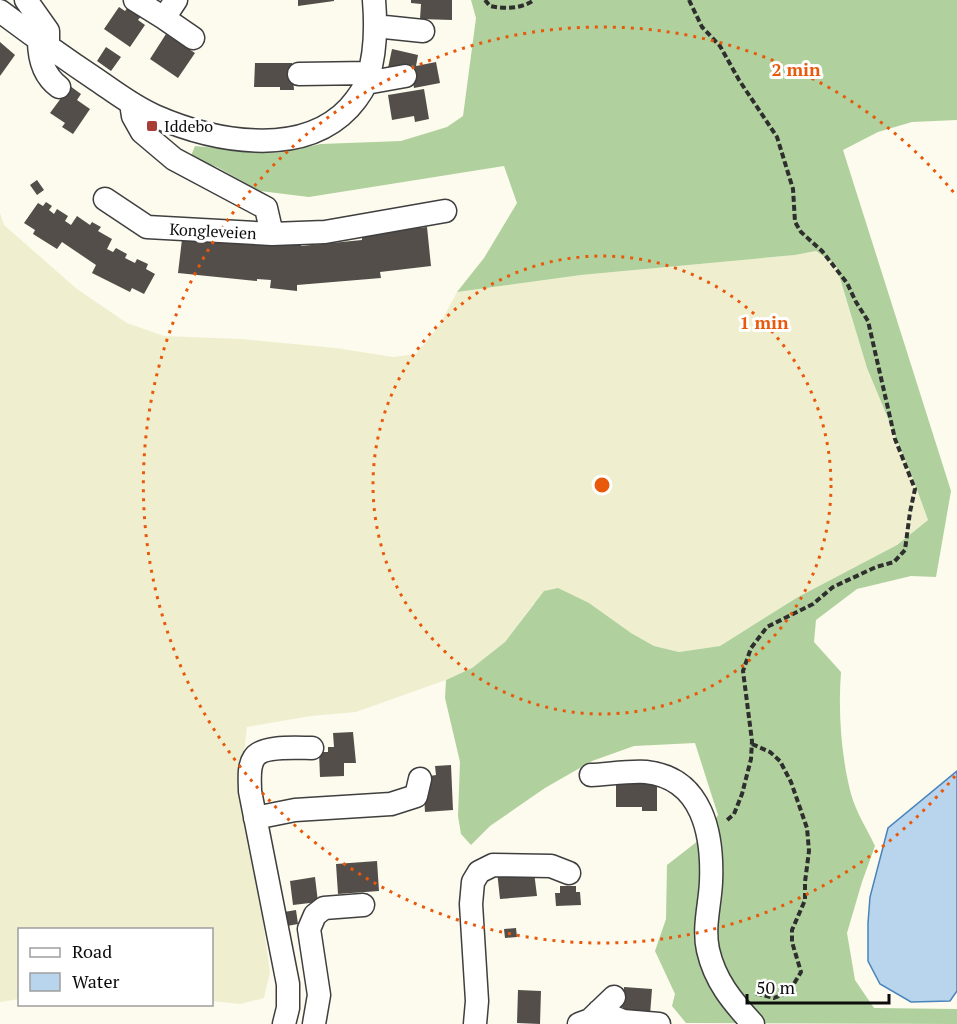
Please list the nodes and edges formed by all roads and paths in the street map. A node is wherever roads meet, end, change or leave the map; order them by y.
1 (27, 0) edge
2 (135, 0) edge
3 (374, 0) edge
4 (485, 0) edge
5 (534, 0) edge
6 (689, 0) edge
7 (170, 9) edge
8 (0, 11) edge
9 (375, 26) junction
10 (423, 31) dead end
11 (193, 38) dead end
12 (44, 44) junction
13 (299, 74) dead end
14 (405, 76) dead end
15 (367, 78) junction
16 (59, 87) dead end
17 (131, 104) junction
18 (105, 199) dead end
19 (445, 211) dead end
20 (272, 234) junction
21 (752, 744) junction
22 (312, 748) dead end
23 (591, 775) dead end
24 (420, 779) dead end
25 (255, 818) junction
26 (708, 831) junction
27 (569, 873) dead end
28 (363, 905) dead end
29 (749, 992) dead end
30 (284, 1024) edge
31 (314, 1024) edge
32 (475, 1024) edge
33 (579, 1024) edge
34 (659, 1024) edge
35 (753, 1024) edge

1 - 12 street
2 - 7 street
3 - 9 street
4 - 5 path
6 - 21 path
7 - 11 street
8 - 12 street
9 - 10 street
9 - 15 street
12 - 16 street
12 - 17 street
13 - 15 street
14 - 15 street
15 - 17 street
17 - 20 street, Kongleveien
18 - 20 street, Kongleveien
19 - 20 street
21 - 26 path
21 - 29 path
22 - 25 street
23 - 26 street
24 - 25 street
25 - 30 street
26 - 35 street
27 - 32 street
28 - 31 street
33 - 34 street

